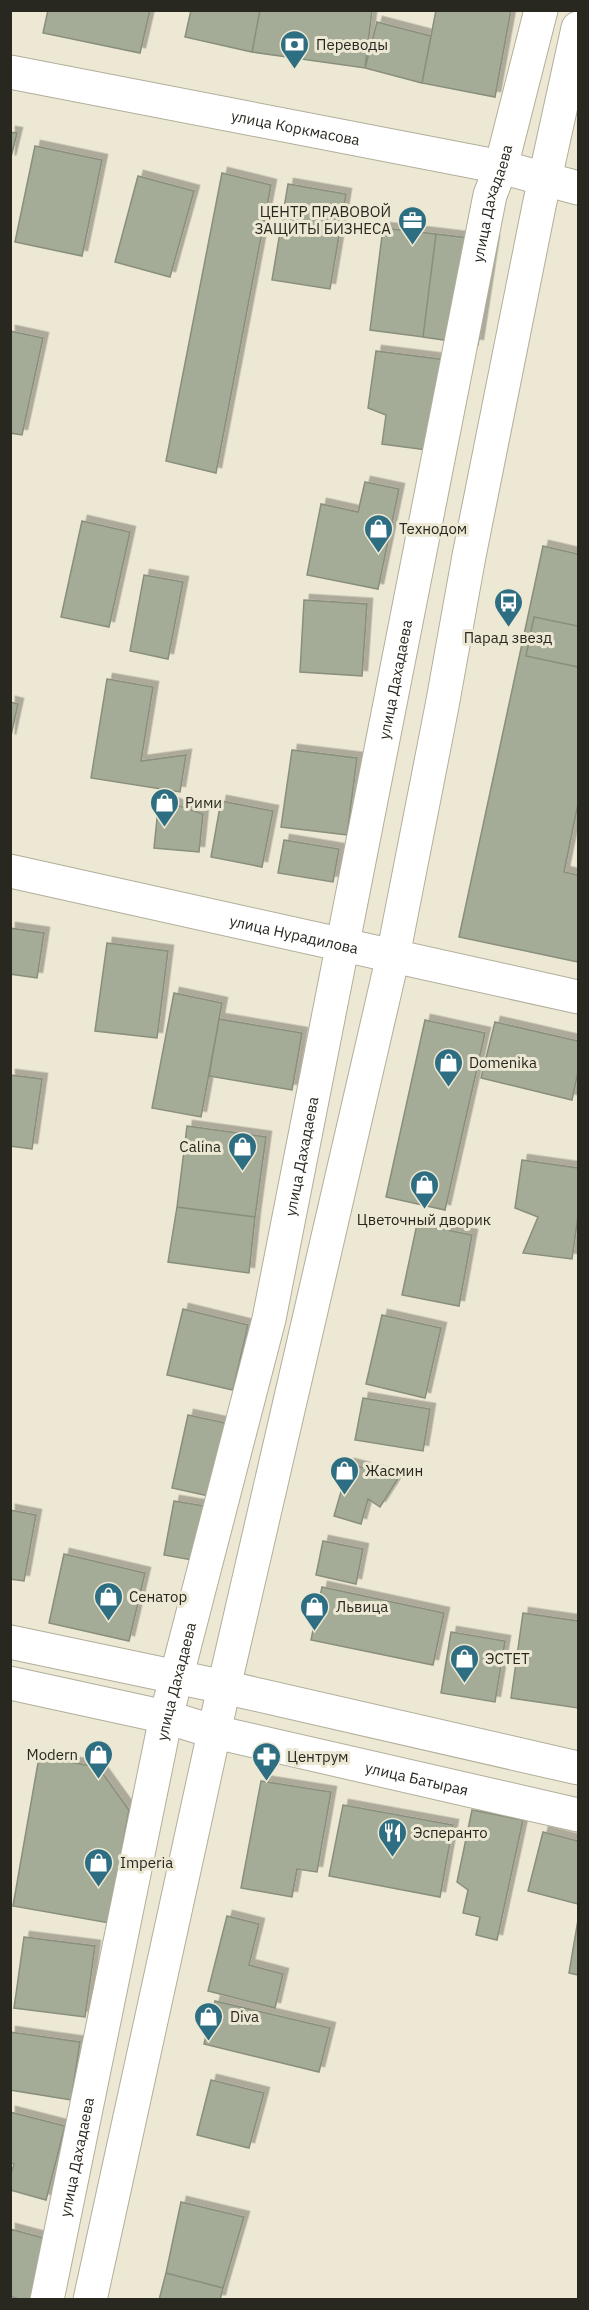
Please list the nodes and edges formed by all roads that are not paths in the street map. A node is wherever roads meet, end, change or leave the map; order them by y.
1 (541, 10) edge
2 (579, 28) edge
3 (10, 72) edge
4 (501, 167) junction
5 (545, 181) junction
6 (579, 188) edge
7 (10, 872) edge
8 (344, 946) junction
9 (393, 956) junction
10 (579, 997) edge
11 (10, 1642) edge
12 (10, 1683) edge
13 (224, 1687) junction
14 (166, 1717) junction
15 (215, 1732) junction
16 (579, 1768) edge
17 (579, 1815) edge
18 (47, 2300) edge
19 (90, 2300) edge

1 - 4 main road, улица Дахадаева
2 - 5 main road
3 - 4 main road, улица Коркмасова
4 - 5 main road, улица Коркмасова
4 - 8 main road, улица Дахадаева
5 - 6 main road, улица Коркмасова
5 - 9 main road
7 - 8 main road, улица Нурадилова
8 - 9 main road, улица Нурадилова
8 - 14 main road, улица Дахадаева
9 - 10 main road, улица Нурадилова
9 - 13 main road
11 - 13 main road
12 - 14 main road, улица Батырая
13 - 15 main road
13 - 16 main road
14 - 15 main road, улица Батырая
14 - 18 main road, улица Дахадаева
15 - 17 main road, улица Батырая
15 - 19 main road

